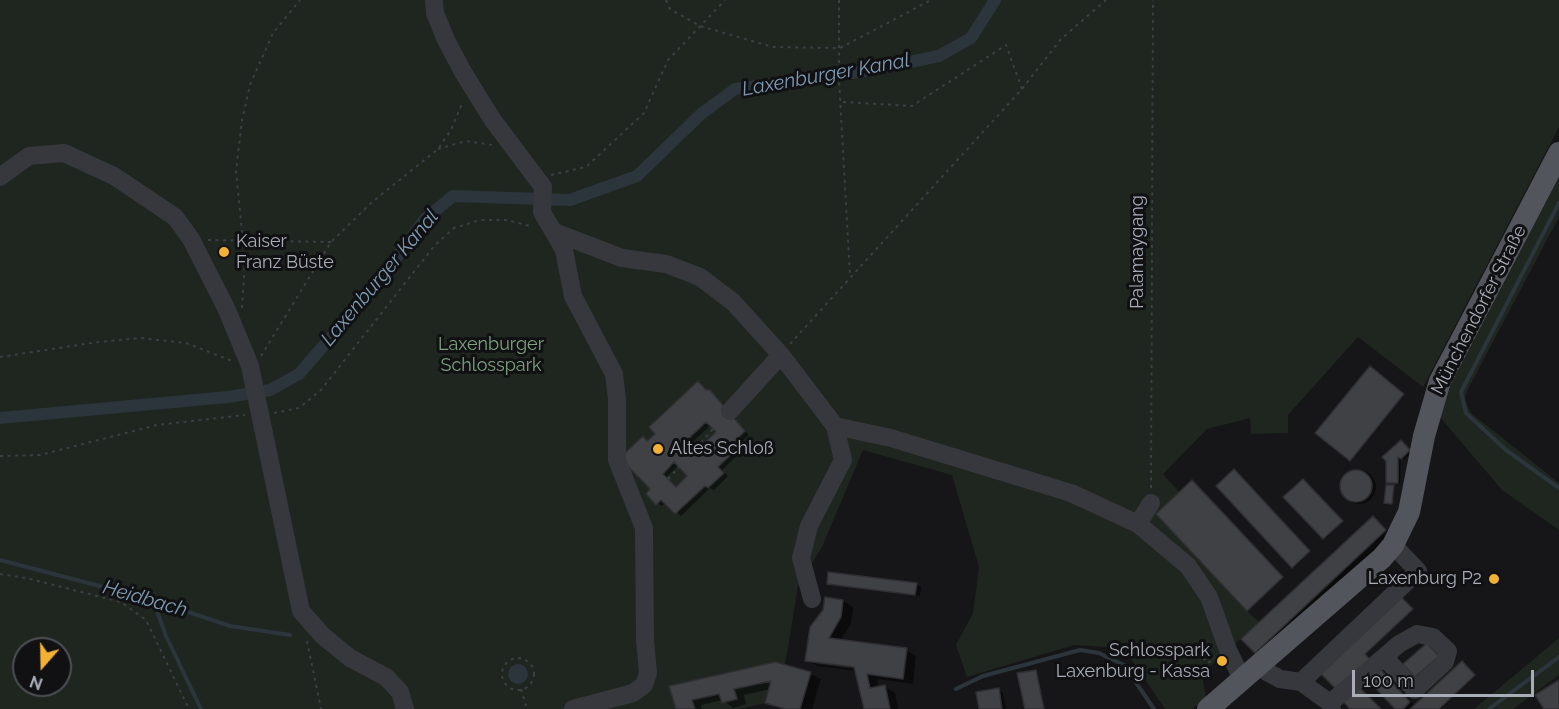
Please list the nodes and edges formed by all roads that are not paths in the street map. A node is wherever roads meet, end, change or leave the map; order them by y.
1 (434, 0) edge
2 (1559, 153) edge
3 (0, 177) edge
4 (554, 232) junction
5 (781, 355) junction
6 (730, 411) dead end
7 (835, 426) junction
8 (1151, 503) road end
9 (1138, 524) junction
10 (1393, 545) junction
11 (812, 599) dead end
12 (1384, 657) dead end
13 (1251, 674) junction
14 (1301, 682) junction
15 (1331, 706) edge
16 (405, 709) edge
17 (573, 709) edge
18 (1208, 709) edge

1 - 4 lane
2 - 10 main road, Münchendorfer Straße
3 - 16 lane
4 - 5 lane
4 - 17 lane
5 - 6 lane
5 - 7 lane
7 - 9 lane
7 - 11 lane
8 - 9 lane
9 - 13 lane
10 - 13 main road, Münchendorfer Straße
10 - 14 lane
12 - 15 lane
13 - 14 lane
13 - 18 main road, Münchendorfer Straße
14 - 15 lane

